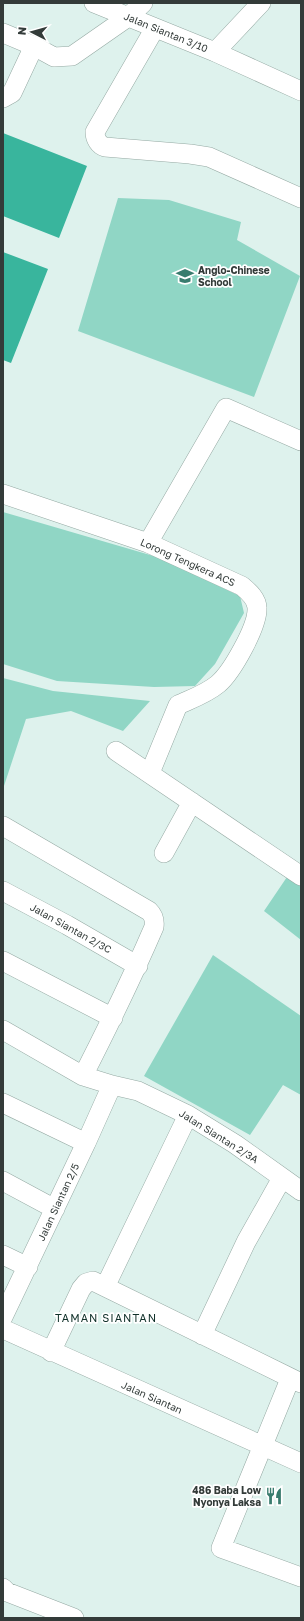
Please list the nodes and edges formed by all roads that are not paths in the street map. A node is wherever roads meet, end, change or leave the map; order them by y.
1 (94, 3) edge
2 (143, 3) edge
3 (261, 3) edge
4 (128, 17) junction
5 (155, 28) junction
6 (3, 34) edge
7 (34, 46) junction
8 (215, 52) junction
9 (301, 91) edge
10 (3, 98) edge
11 (301, 198) edge
12 (301, 441) edge
13 (3, 494) edge
14 (148, 543) junction
15 (116, 751) dead end
16 (150, 774) junction
17 (192, 802) junction
18 (3, 826) edge
19 (164, 853) dead end
20 (301, 876) edge
21 (3, 891) edge
22 (3, 961) edge
23 (138, 966) junction
24 (113, 1018) junction
25 (3, 1030) edge
26 (83, 1076) junction
27 (112, 1085) junction
28 (3, 1102) edge
29 (188, 1115) junction
30 (86, 1143) junction
31 (282, 1178) junction
32 (3, 1180) edge
33 (301, 1191) edge
34 (55, 1208) junction
35 (3, 1255) edge
36 (28, 1267) junction
37 (105, 1287) junction
38 (3, 1317) edge
39 (3, 1329) edge
40 (202, 1335) junction
41 (51, 1352) junction
42 (295, 1381) edge
43 (261, 1446) junction
44 (301, 1463) edge
45 (301, 1577) edge
46 (4, 1595) edge
47 (74, 1618) edge

1 - 4 street, Jalan Siantan 3/10
2 - 4 street
3 - 8 street
4 - 5 street, Jalan Siantan 3/10
4 - 7 street
5 - 8 street, Jalan Siantan 3/10
5 - 11 street
6 - 7 street
7 - 10 street
8 - 9 street, Jalan Siantan 3/10
12 - 14 street
13 - 14 street, Lorong Tengkera ACS
14 - 16 street, Lorong Tengkera ACS
15 - 16 street
16 - 17 street
17 - 19 street
17 - 20 street
18 - 23 street
21 - 23 street, Jalan Siantan 2/3C
22 - 24 street
23 - 24 street
24 - 26 street
25 - 26 street, Jalan Siantan 2/3A
26 - 27 street, Jalan Siantan 2/3A
27 - 29 street, Jalan Siantan 2/3A
27 - 30 street, Jalan Siantan 2/5
28 - 30 street
29 - 31 street, Jalan Siantan 2/3A
29 - 37 street
30 - 34 street, Jalan Siantan 2/5
31 - 33 street, Jalan Siantan 2/3A
31 - 40 street
32 - 34 street
34 - 36 street, Jalan Siantan 2/5
35 - 36 street
36 - 38 street, Jalan Siantan 2/5
37 - 40 street
37 - 41 street
39 - 41 street, Jalan Siantan
40 - 42 street
41 - 43 street, Jalan Siantan
42 - 43 street
43 - 44 street, Jalan Siantan
43 - 45 street
46 - 47 street

